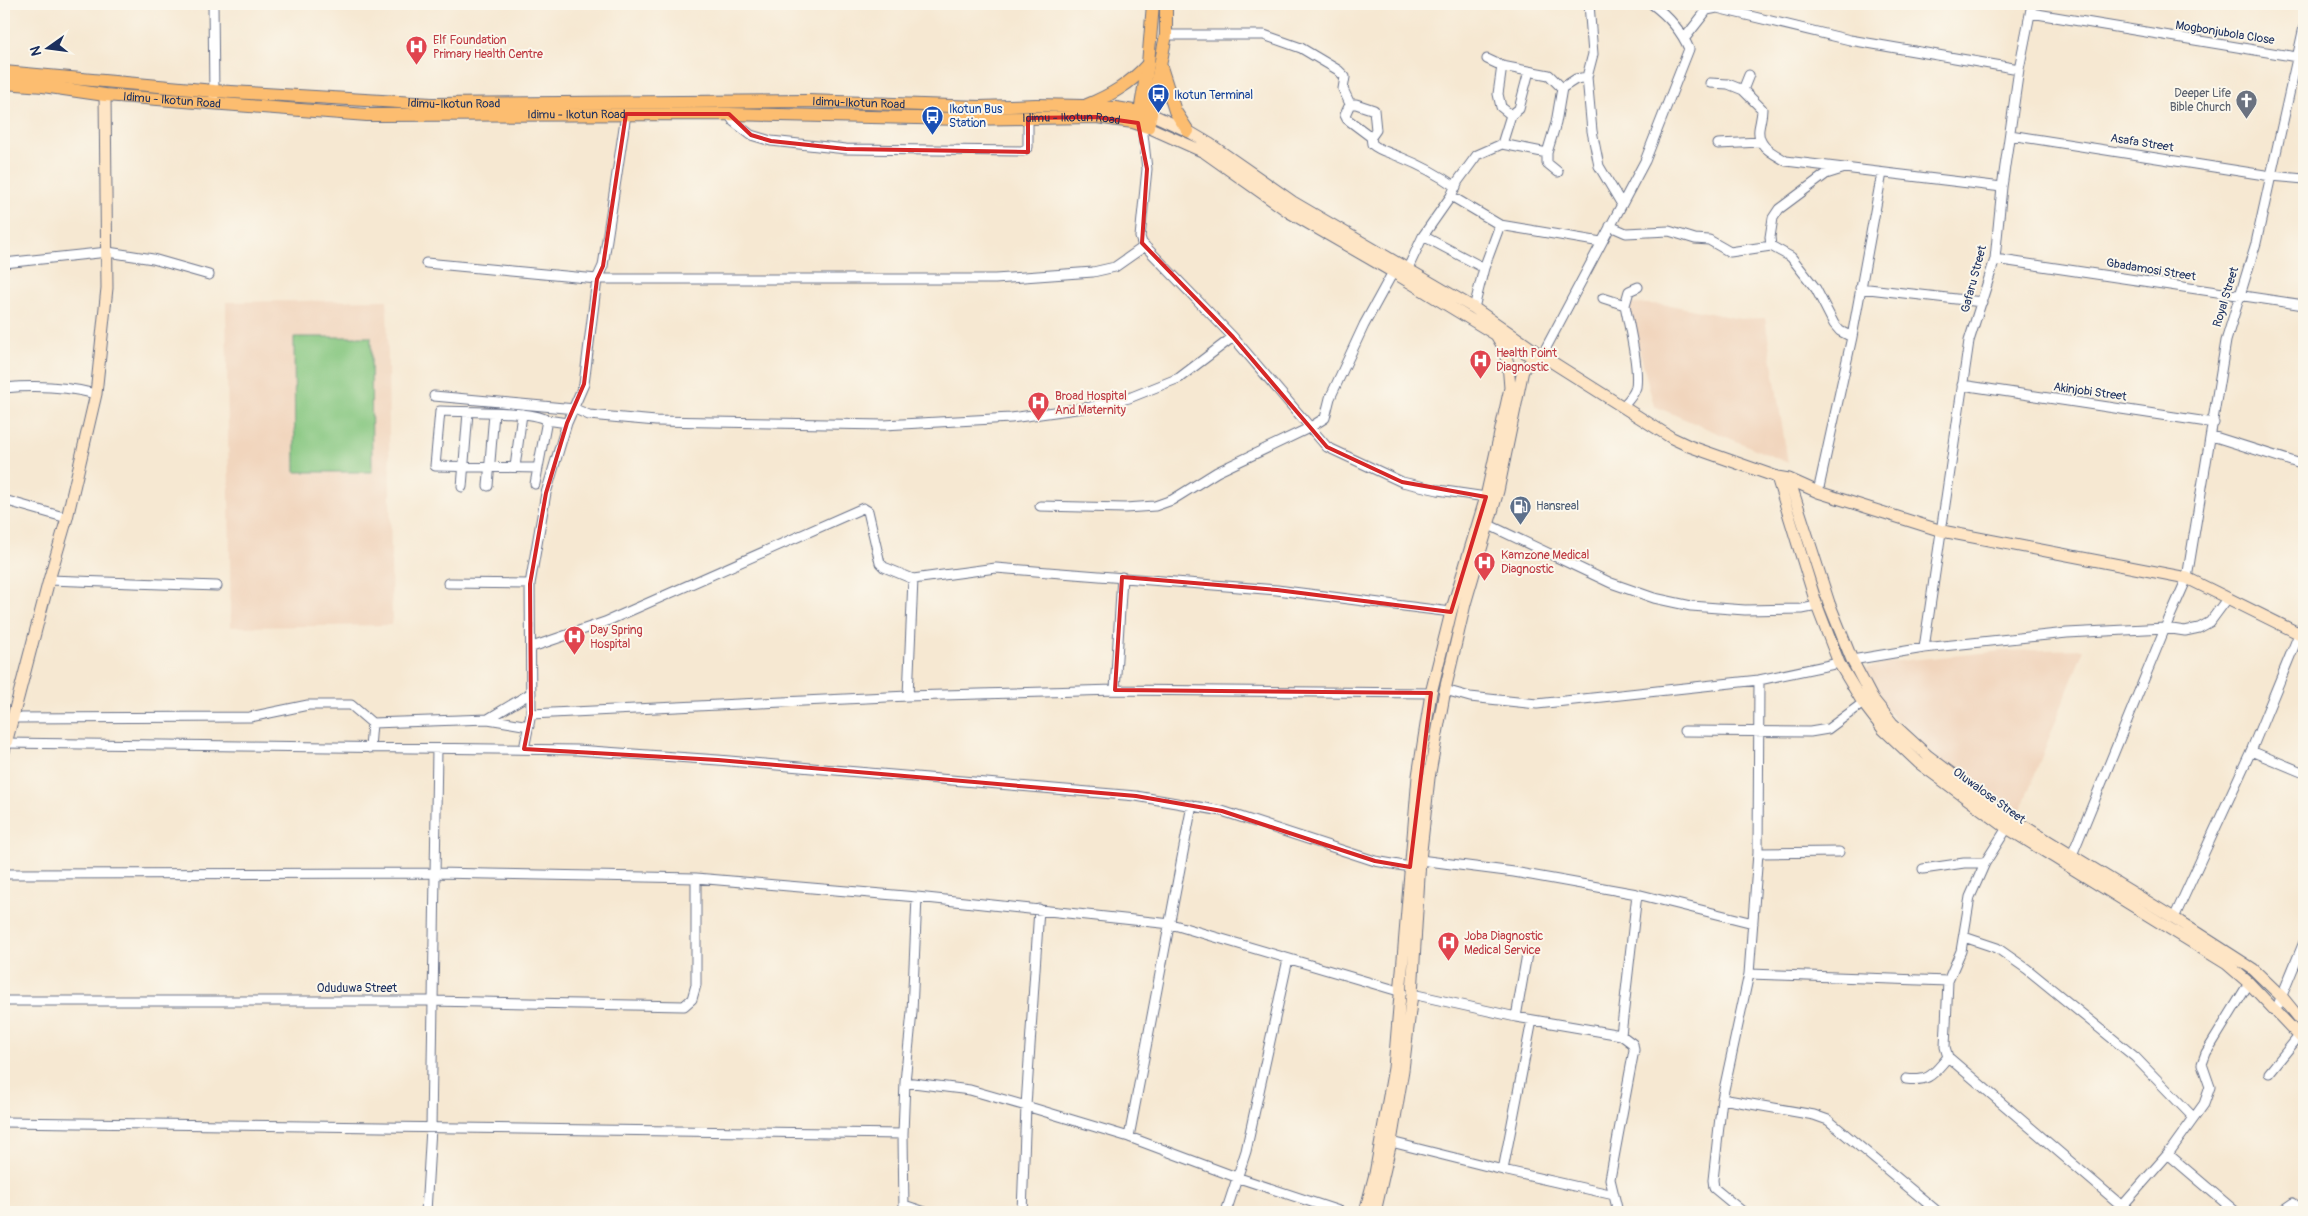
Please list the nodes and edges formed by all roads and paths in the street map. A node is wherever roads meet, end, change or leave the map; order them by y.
1 (213, 4) edge
2 (1153, 4) edge
3 (1166, 4) edge
4 (1589, 4) edge
5 (1652, 4) edge
6 (2031, 8) edge
7 (2304, 27) edge
8 (1166, 35) junction
9 (1685, 38) junction
10 (2297, 57) junction
11 (1487, 59) dead end
12 (1154, 65) junction
13 (1502, 66) junction
14 (2019, 69) junction
15 (1529, 71) junction
16 (4, 72) edge
17 (1749, 75) dead end
18 (1586, 78) junction
19 (4, 83) edge
20 (1710, 83) dead end
21 (1562, 88) junction
22 (1743, 90) junction
23 (105, 95) junction
24 (214, 97) junction
25 (1350, 104) junction
26 (1083, 106) junction
27 (594, 109) junction
28 (626, 114) junction
29 (729, 114) junction
30 (1511, 115) junction
31 (1028, 118) junction
32 (1144, 122) junction
33 (1188, 131) junction
34 (2010, 135) junction
35 (1371, 137) junction
36 (1761, 142) junction
37 (1502, 144) junction
38 (1718, 144) dead end
39 (1547, 153) junction
40 (1845, 168) junction
41 (1558, 172) dead end
42 (1882, 174) junction
43 (2271, 176) junction
44 (2304, 178) edge
45 (1456, 187) junction
46 (2002, 187) junction
47 (1452, 196) junction
48 (1622, 203) junction
49 (1500, 225) junction
50 (1610, 226) junction
51 (1423, 236) junction
52 (1601, 242) junction
53 (1145, 246) junction
54 (1771, 246) junction
55 (108, 252) junction
56 (1995, 259) junction
57 (4, 263) edge
58 (426, 263) dead end
59 (1408, 268) junction
60 (1484, 268) junction
61 (1393, 272) junction
62 (209, 275) dead end
63 (597, 279) junction
64 (1638, 287) dead end
65 (1860, 288) junction
66 (2239, 296) junction
67 (1603, 298) dead end
68 (1982, 302) junction
69 (1624, 305) junction
70 (2304, 305) edge
71 (1474, 308) junction
72 (1496, 335) junction
73 (1233, 337) junction
74 (1852, 337) junction
75 (1524, 347) junction
76 (1538, 358) junction
77 (1508, 363) junction
78 (1523, 370) junction
79 (1962, 385) junction
80 (4, 388) edge
81 (96, 394) junction
82 (434, 396) dead end
83 (1623, 406) junction
84 (574, 409) junction
85 (468, 412) junction
86 (494, 413) junction
87 (522, 414) junction
88 (547, 420) junction
89 (566, 423) junction
90 (2214, 423) junction
91 (1309, 428) junction
92 (2212, 436) junction
93 (2304, 465) edge
94 (464, 466) junction
95 (490, 467) junction
96 (515, 467) junction
97 (538, 468) junction
98 (1783, 481) junction
99 (535, 484) dead end
100 (488, 486) dead end
101 (462, 487) dead end
102 (1818, 492) junction
103 (1486, 497) junction
104 (4, 500) edge
105 (1040, 506) dead end
106 (67, 518) junction
107 (1489, 525) junction
108 (1942, 531) junction
109 (1122, 576) junction
110 (2188, 578) junction
111 (913, 579) junction
112 (48, 580) junction
113 (448, 583) dead end
114 (530, 584) junction
115 (217, 586) dead end
116 (2227, 599) junction
117 (1817, 606) junction
118 (1451, 612) junction
119 (2304, 622) edge
120 (2165, 628) junction
121 (2302, 636) edge
122 (532, 647) junction
123 (1924, 648) junction
124 (1852, 660) junction
125 (1839, 663) junction
126 (1759, 680) junction
127 (1115, 690) junction
128 (1445, 690) junction
129 (531, 693) junction
130 (1431, 693) junction
131 (908, 696) junction
132 (1863, 703) junction
133 (531, 714) junction
134 (12, 718) junction
135 (488, 720) junction
136 (372, 723) junction
137 (530, 726) junction
138 (1684, 731) dead end
139 (1760, 732) junction
140 (4, 746) edge
141 (370, 748) junction
142 (437, 749) junction
143 (524, 749) junction
144 (2251, 751) junction
145 (2304, 773) edge
146 (1192, 805) junction
147 (2007, 828) junction
148 (1839, 852) dead end
149 (1758, 853) junction
150 (1420, 860) junction
151 (2069, 861) junction
152 (1985, 863) junction
153 (1410, 867) junction
154 (1923, 869) dead end
155 (435, 872) junction
156 (4, 874) edge
157 (696, 878) junction
158 (1637, 894) junction
159 (917, 897) junction
160 (1039, 909) junction
161 (2174, 918) junction
162 (1753, 923) junction
163 (1171, 924) junction
164 (1964, 937) junction
165 (2304, 942) edge
166 (1528, 954) dead end
167 (1288, 959) junction
168 (1749, 974) junction
169 (1948, 981) junction
170 (2249, 983) junction
171 (1407, 993) junction
172 (2282, 997) junction
173 (4, 1001) edge
174 (432, 1001) junction
175 (2276, 1010) junction
176 (1516, 1018) junction
177 (1532, 1020) junction
178 (2304, 1024) edge
179 (1621, 1035) junction
180 (2302, 1038) edge
181 (1948, 1057) junction
182 (2269, 1073) dead end
183 (1906, 1079) dead end
184 (905, 1082) junction
185 (1395, 1097) junction
186 (1722, 1099) junction
187 (1026, 1106) junction
188 (2193, 1117) junction
189 (4, 1122) edge
190 (431, 1128) junction
191 (903, 1134) junction
192 (1129, 1137) junction
193 (1392, 1142) junction
194 (2168, 1154) junction
195 (1503, 1170) junction
196 (1236, 1177) junction
197 (1614, 1195) junction
198 (904, 1208) edge
199 (2119, 1209) edge
200 (426, 1212) edge
201 (925, 1212) edge
202 (1022, 1212) edge
203 (1226, 1212) edge
204 (1342, 1212) edge
205 (1365, 1212) edge
206 (1375, 1212) edge
207 (1618, 1212) edge
208 (1743, 1212) edge
209 (1938, 1212) edge
210 (2236, 1212) edge
211 (2280, 1212) edge
212 (2304, 1212) edge

1 - 24 street
2 - 12 main road
3 - 8 main road
4 - 18 street
5 - 9 street
6 - 10 street, Mogbonjubola Close
6 - 14 street, Gafaru Street
7 - 10 street, Royal Street
8 - 12 main road
8 - 25 street
9 - 14 street
9 - 48 street
10 - 43 street, Royal Street
11 - 13 street
12 - 26 main road
12 - 32 main road
12 - 33 main road
13 - 15 street
13 - 30 street
14 - 34 street, Gafaru Street
15 - 21 street
15 - 30 street
16 - 24 main road, Idimu-Ikotun Road
17 - 22 street
18 - 21 street
18 - 48 street
19 - 23 main road, Idimu - Ikotun Road
20 - 22 street
21 - 39 street
22 - 36 street
23 - 24 main road, Idimu - Ikotun Road
23 - 55 main road
24 - 27 main road, Idimu-Ikotun Road
25 - 35 street
25 - 35 street
26 - 27 main road, Idimu-Ikotun Road
26 - 32 main road, Idimu-Ikotun Road
27 - 28 main road, Idimu - Ikotun Road
28 - 29 main road, Idimu - Ikotun Road
28 - 63 street
29 - 31 main road, Idimu - Ikotun Road
29 - 31 street
30 - 37 street
31 - 32 main road, Idimu - Ikotun Road
32 - 33 main road
32 - 53 street
32 - 61 main road
33 - 59 main road
34 - 43 street, Asafa Street
34 - 46 street, Gafaru Street
35 - 45 street
36 - 38 street
36 - 40 street
37 - 39 street
37 - 45 street
39 - 41 street
40 - 42 street
40 - 54 street
42 - 46 street
42 - 65 street
43 - 44 street, Asafa Street
43 - 66 street, Royal Street
45 - 47 street
46 - 56 street, Gafaru Street
47 - 49 street
47 - 51 street
48 - 50 street
49 - 52 street
49 - 60 street
50 - 52 street
50 - 54 street
51 - 59 street
51 - 60 street
52 - 76 street
53 - 63 street
53 - 73 street
54 - 74 street
55 - 57 street
55 - 62 street
55 - 81 main road
56 - 66 street, Gbadamosi Street
56 - 68 street, Gafaru Street
58 - 63 street
59 - 71 main road
60 - 71 street
61 - 72 main road
61 - 91 street
63 - 84 street
64 - 69 street
65 - 68 street
65 - 74 street
66 - 70 street, Gbadamosi Street
66 - 90 street, Royal Street
67 - 69 street
68 - 79 street, Gafaru Street
69 - 83 street
71 - 75 main road
72 - 75 main road
72 - 77 main road
73 - 84 street
73 - 91 street
74 - 102 street
75 - 76 main road
75 - 77 main road
75 - 78 main road
76 - 78 main road
76 - 83 main road
76 - 98 main road
77 - 103 main road
78 - 107 main road
79 - 90 street, Akinjobi Street
79 - 108 street, Gafaru Street
80 - 81 street
81 - 106 main road
82 - 84 street
83 - 98 main road
84 - 89 street
85 - 86 street
85 - 94 street
85 - 94 street
86 - 87 street
86 - 95 street
87 - 88 street
87 - 96 street
88 - 89 street
88 - 97 street
89 - 114 street
90 - 92 street, Royal Street
91 - 103 street
91 - 105 street
92 - 93 street
92 - 110 street, Royal Street
94 - 95 street
94 - 101 street
95 - 96 street
95 - 100 street
96 - 97 street
97 - 99 street
98 - 102 main road
98 - 117 main road, Oluwalose Street
98 - 124 main road, Oluwalose Street
102 - 108 main road
103 - 118 main road
104 - 106 street
106 - 112 main road
107 - 117 street
107 - 128 main road
108 - 110 main road
108 - 123 street, Gafaru Street
109 - 111 street
109 - 118 street
109 - 127 street
110 - 116 main road
110 - 120 street, Royal Street
111 - 122 street
111 - 131 street
112 - 115 street
112 - 134 main road
113 - 114 street
114 - 122 street
116 - 120 street
116 - 121 main road
117 - 125 main road, Oluwalose Street
118 - 130 main road
119 - 121 street
120 - 123 street
120 - 151 street, Royal Street
121 - 144 street
122 - 129 street
123 - 124 street
124 - 151 main road, Oluwalose Street
125 - 126 street
125 - 132 main road, Oluwalose Street
126 - 128 street
126 - 139 street
127 - 130 street
127 - 131 street
128 - 150 main road
129 - 133 street
129 - 135 street
130 - 153 main road
131 - 133 street
132 - 139 street
132 - 147 main road, Oluwalose Street
133 - 137 street
134 - 136 street
134 - 140 main road
135 - 136 street
135 - 137 street
136 - 141 street
137 - 143 street
138 - 139 street
139 - 149 street
140 - 141 street
141 - 142 street
142 - 143 street
142 - 155 street
143 - 146 street
144 - 145 street
144 - 161 street
146 - 153 street
146 - 163 street
147 - 151 main road, Oluwalose Street
147 - 152 street
148 - 149 street
149 - 162 street
150 - 158 street
150 - 171 main road
151 - 161 main road, Oluwalose Street
151 - 170 main road, Oluwalose Street
152 - 154 street
152 - 164 street
153 - 171 main road
155 - 156 street
155 - 157 street
155 - 174 street
157 - 159 street
157 - 174 street, Oduduwa Street
158 - 162 street
158 - 179 street
159 - 160 street
159 - 184 street
160 - 163 street
160 - 187 street
161 - 172 main road, Oluwalose Street
162 - 168 street
163 - 167 street
163 - 192 street
164 - 169 street
164 - 188 street
165 - 172 street
166 - 176 street
167 - 171 street
167 - 196 street
168 - 169 street
168 - 186 street
169 - 181 street
170 - 175 main road, Oluwalose Street
170 - 188 street
171 - 176 street
171 - 185 main road
172 - 175 street
172 - 178 main road, Oluwalose Street
173 - 174 street, Oduduwa Street
174 - 190 street
175 - 180 main road, Oluwalose Street
176 - 177 street
177 - 179 street
177 - 195 street
179 - 197 street
180 - 182 street
181 - 183 street
181 - 199 street
184 - 187 street
184 - 191 street
185 - 193 main road
185 - 205 main road
186 - 208 street
186 - 209 street
187 - 192 street
187 - 202 street
188 - 194 street
189 - 190 street
190 - 191 street
190 - 200 street
191 - 198 street
192 - 196 street
193 - 195 street
193 - 206 main road
194 - 199 street
194 - 210 street
195 - 197 street
196 - 203 street
196 - 204 street
197 - 207 street
198 - 201 street
211 - 212 street

